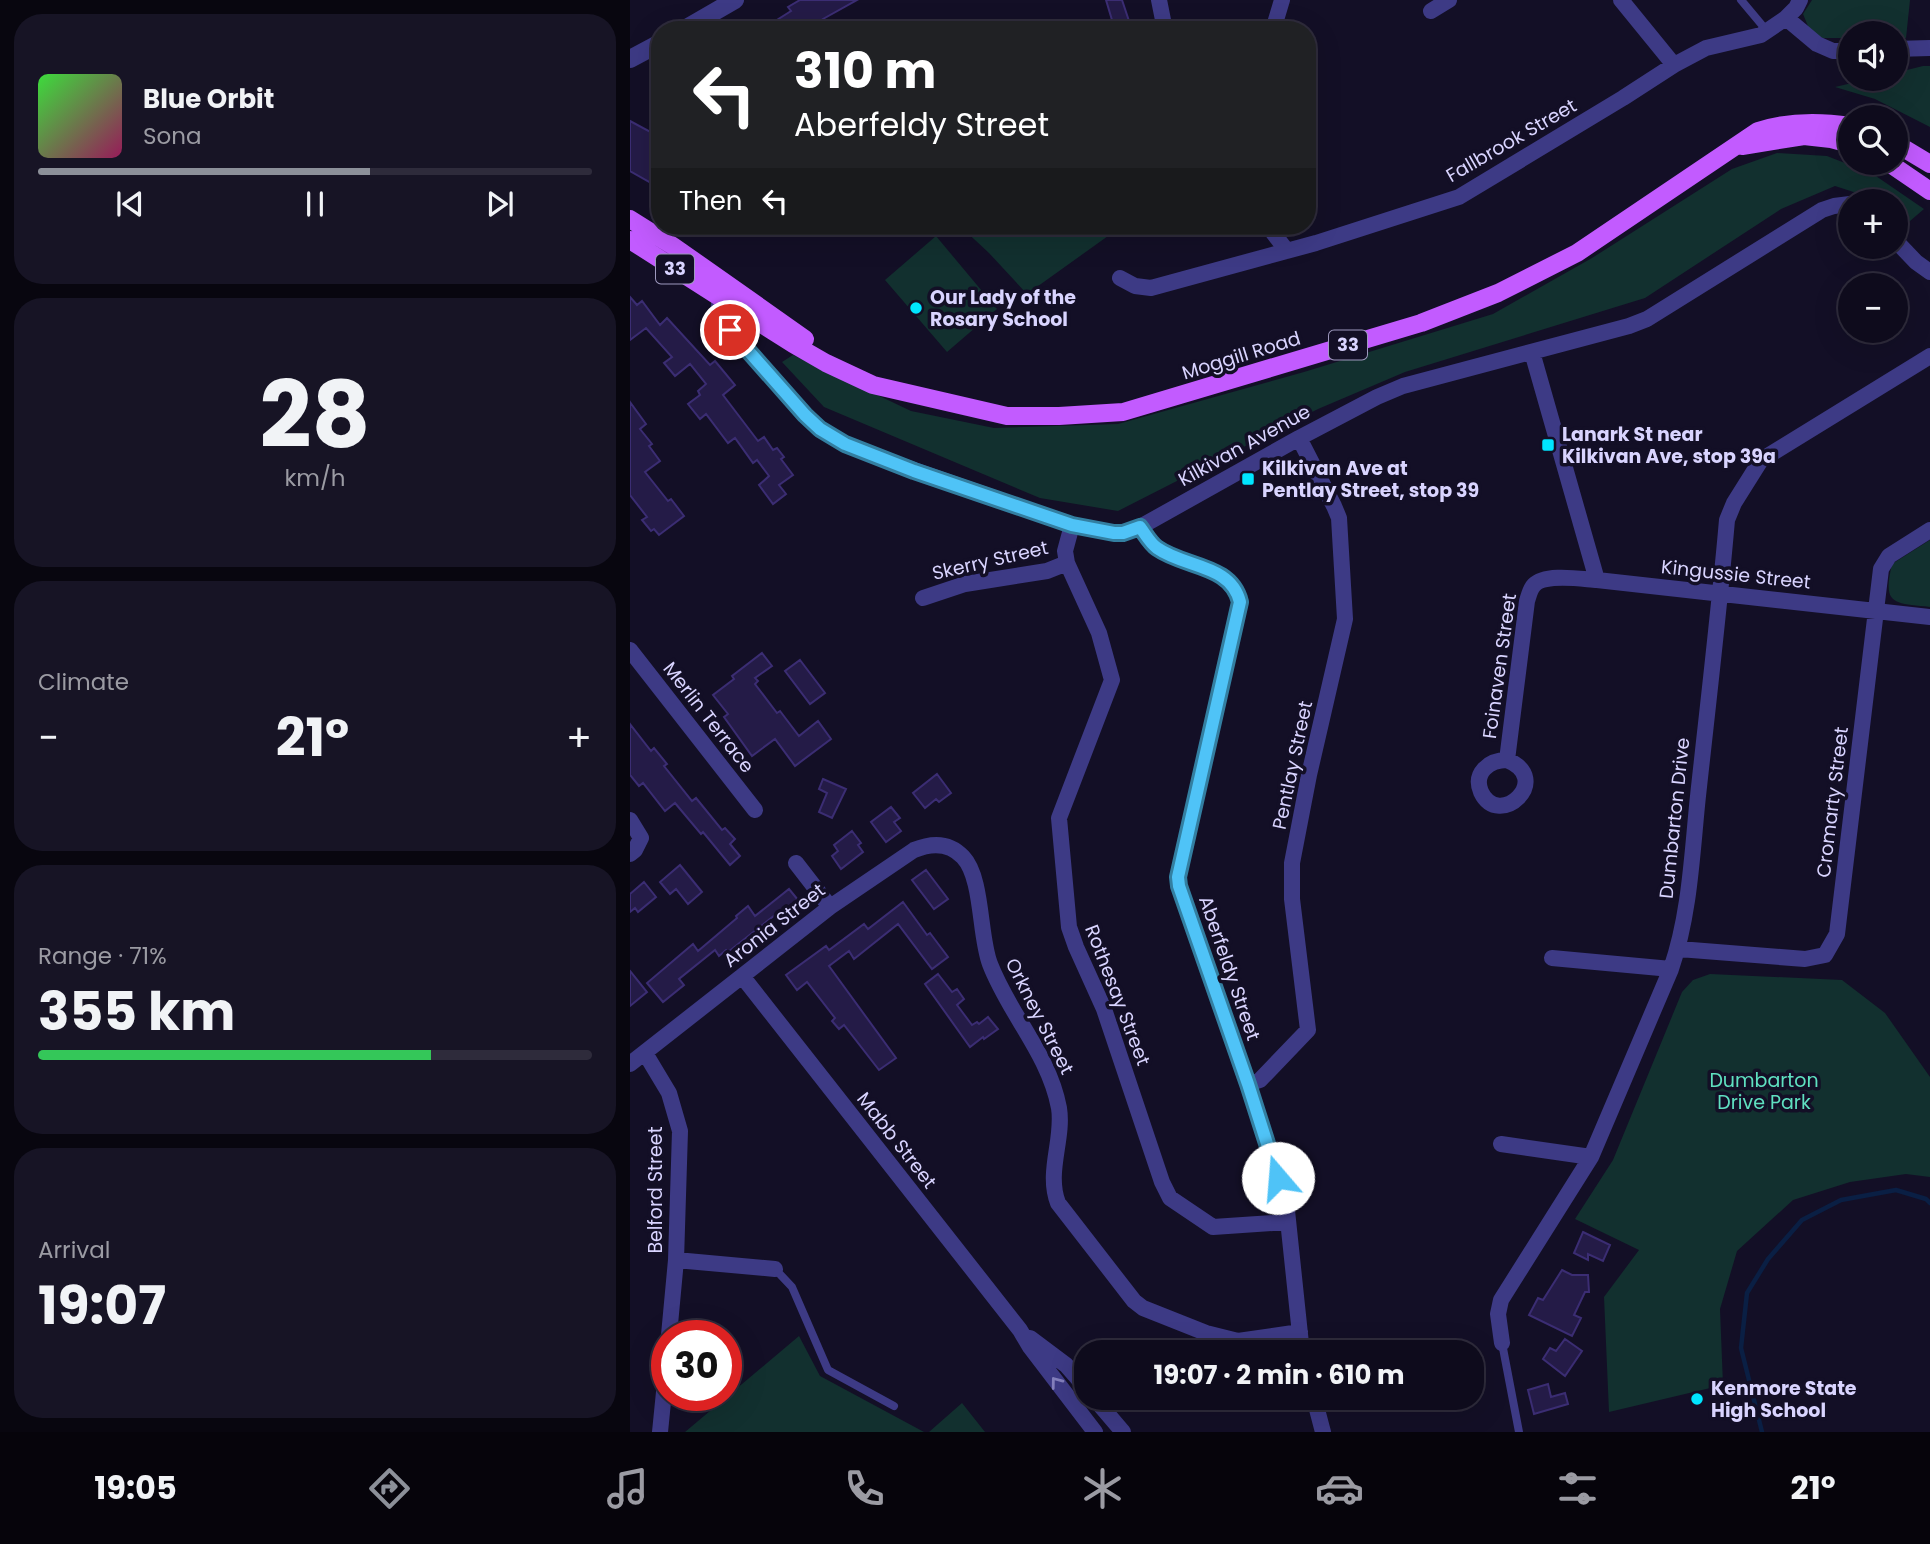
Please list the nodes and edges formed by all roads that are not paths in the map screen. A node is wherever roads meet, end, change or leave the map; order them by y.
1 (735, 0) edge
2 (1158, 0) edge
3 (1282, 0) edge
4 (1449, 0) edge
5 (1621, 0) edge
6 (1741, 0) edge
7 (1800, 0) edge
8 (1431, 12) dead end
9 (1786, 18) junction
10 (698, 21) edge
11 (1163, 21) edge
12 (1276, 21) edge
13 (1767, 31) junction
14 (651, 48) edge
15 (1930, 48) edge
16 (1908, 49) edge
17 (1838, 51) edge
18 (630, 59) edge
19 (1674, 65) junction
20 (1838, 124) edge
21 (1838, 141) edge
22 (1731, 147) junction
23 (1908, 151) edge
24 (1930, 164) edge
25 (1906, 175) edge
26 (1930, 191) edge
27 (1838, 206) edge
28 (630, 219) edge
29 (651, 232) edge
30 (655, 235) edge
31 (1275, 235) edge
32 (630, 240) edge
33 (1287, 251) junction
34 (1908, 254) edge
35 (1930, 272) edge
36 (1120, 278) dead end
37 (725, 292) junction
38 (1532, 352) junction
39 (1930, 356) edge
40 (1299, 438) junction
41 (1072, 525) junction
42 (1140, 527) junction
43 (1930, 530) edge
44 (1067, 563) junction
45 (1597, 580) junction
46 (1538, 582) joint
47 (1720, 593) junction
48 (923, 598) dead end
49 (1877, 610) junction
50 (1930, 617) edge
51 (631, 652) edge
52 (1507, 760) dead end
53 (755, 810) dead end
54 (630, 820) edge
55 (955, 850) joint
56 (630, 854) edge
57 (796, 863) dead end
58 (830, 907) junction
59 (1679, 948) junction
60 (1552, 958) dead end
61 (1671, 969) junction
62 (742, 976) junction
63 (645, 1053) junction
64 (630, 1064) edge
65 (1248, 1084) junction
66 (1501, 1144) dead end
67 (1591, 1157) junction
68 (1288, 1222) junction
69 (676, 1260) junction
70 (775, 1269) joint
71 (670, 1320) edge
72 (1020, 1330) junction
73 (1300, 1332) junction
74 (1301, 1340) edge
75 (1502, 1343) joint
76 (1074, 1374) edge
77 (894, 1406) dead end
78 (1104, 1410) edge
79 (1317, 1410) edge
80 (662, 1411) edge
81 (660, 1432) edge
82 (1095, 1432) edge
83 (1123, 1432) edge
84 (1323, 1432) edge
85 (1520, 1432) edge

1 - 10 street
2 - 11 street
3 - 12 street
4 - 8 street
5 - 19 street
6 - 13 lane
7 - 9 street, Fallbrook Street
9 - 13 street, Fallbrook Street
9 - 17 street
13 - 19 street, Fallbrook Street
14 - 18 street
15 - 16 street
19 - 33 street, Fallbrook Street
20 - 22 main road, Moggill Road / 33
21 - 22 main road, Moggill Road / 33
22 - 37 main road, Moggill Road / 33
23 - 24 main road
25 - 26 main road
27 - 38 street, Kilkivan Avenue
28 - 29 main road, Moggill Road / 33
30 - 37 main road, Moggill Road / 33
31 - 33 street
32 - 37 main road, Moggill Road / 33
33 - 36 street, Fallbrook Street
34 - 35 street
37 - 41 street, Kilkivan Avenue
38 - 40 street, Kilkivan Avenue
38 - 45 street
39 - 47 street, Dumbarton Drive
40 - 42 street, Kilkivan Avenue
40 - 65 street, Pentlay Street
41 - 42 street, Kilkivan Avenue
41 - 44 street
42 - 65 street, Aberfeldy Street
43 - 49 street, Cromarty Street
44 - 48 street, Skerry Street
44 - 68 street, Rothesay Street
45 - 46 street, Kingussie Street
45 - 47 street, Kingussie Street
46 - 52 street, Foinaven Street
47 - 49 street, Kingussie Street
47 - 59 street, Dumbarton Drive
49 - 50 street, Kingussie Street
49 - 59 street, Cromarty Street
51 - 53 street, Merlin Terrace
54 - 56 street
55 - 58 street, Aronia Street
55 - 73 street, Orkney Street
57 - 58 street
58 - 62 street, Aronia Street
59 - 61 street, Dumbarton Drive
60 - 61 street
61 - 67 street, Dumbarton Drive
62 - 63 street, Aronia Street
62 - 72 street, Mabb Street
63 - 64 street, Aronia Street
63 - 69 street, Belford Street
65 - 68 street, Aberfeldy Street
66 - 67 street
67 - 75 street, Dumbarton Drive
68 - 73 street, Aberfeldy Street
69 - 70 street
69 - 71 street, Belford Street
70 - 77 lane
72 - 76 street, Mabb Street
82 -> 72 street, Mabb Street
73 - 74 street, Aberfeldy Street
75 - 85 lane
78 - 83 street
79 - 84 street
80 - 81 street

